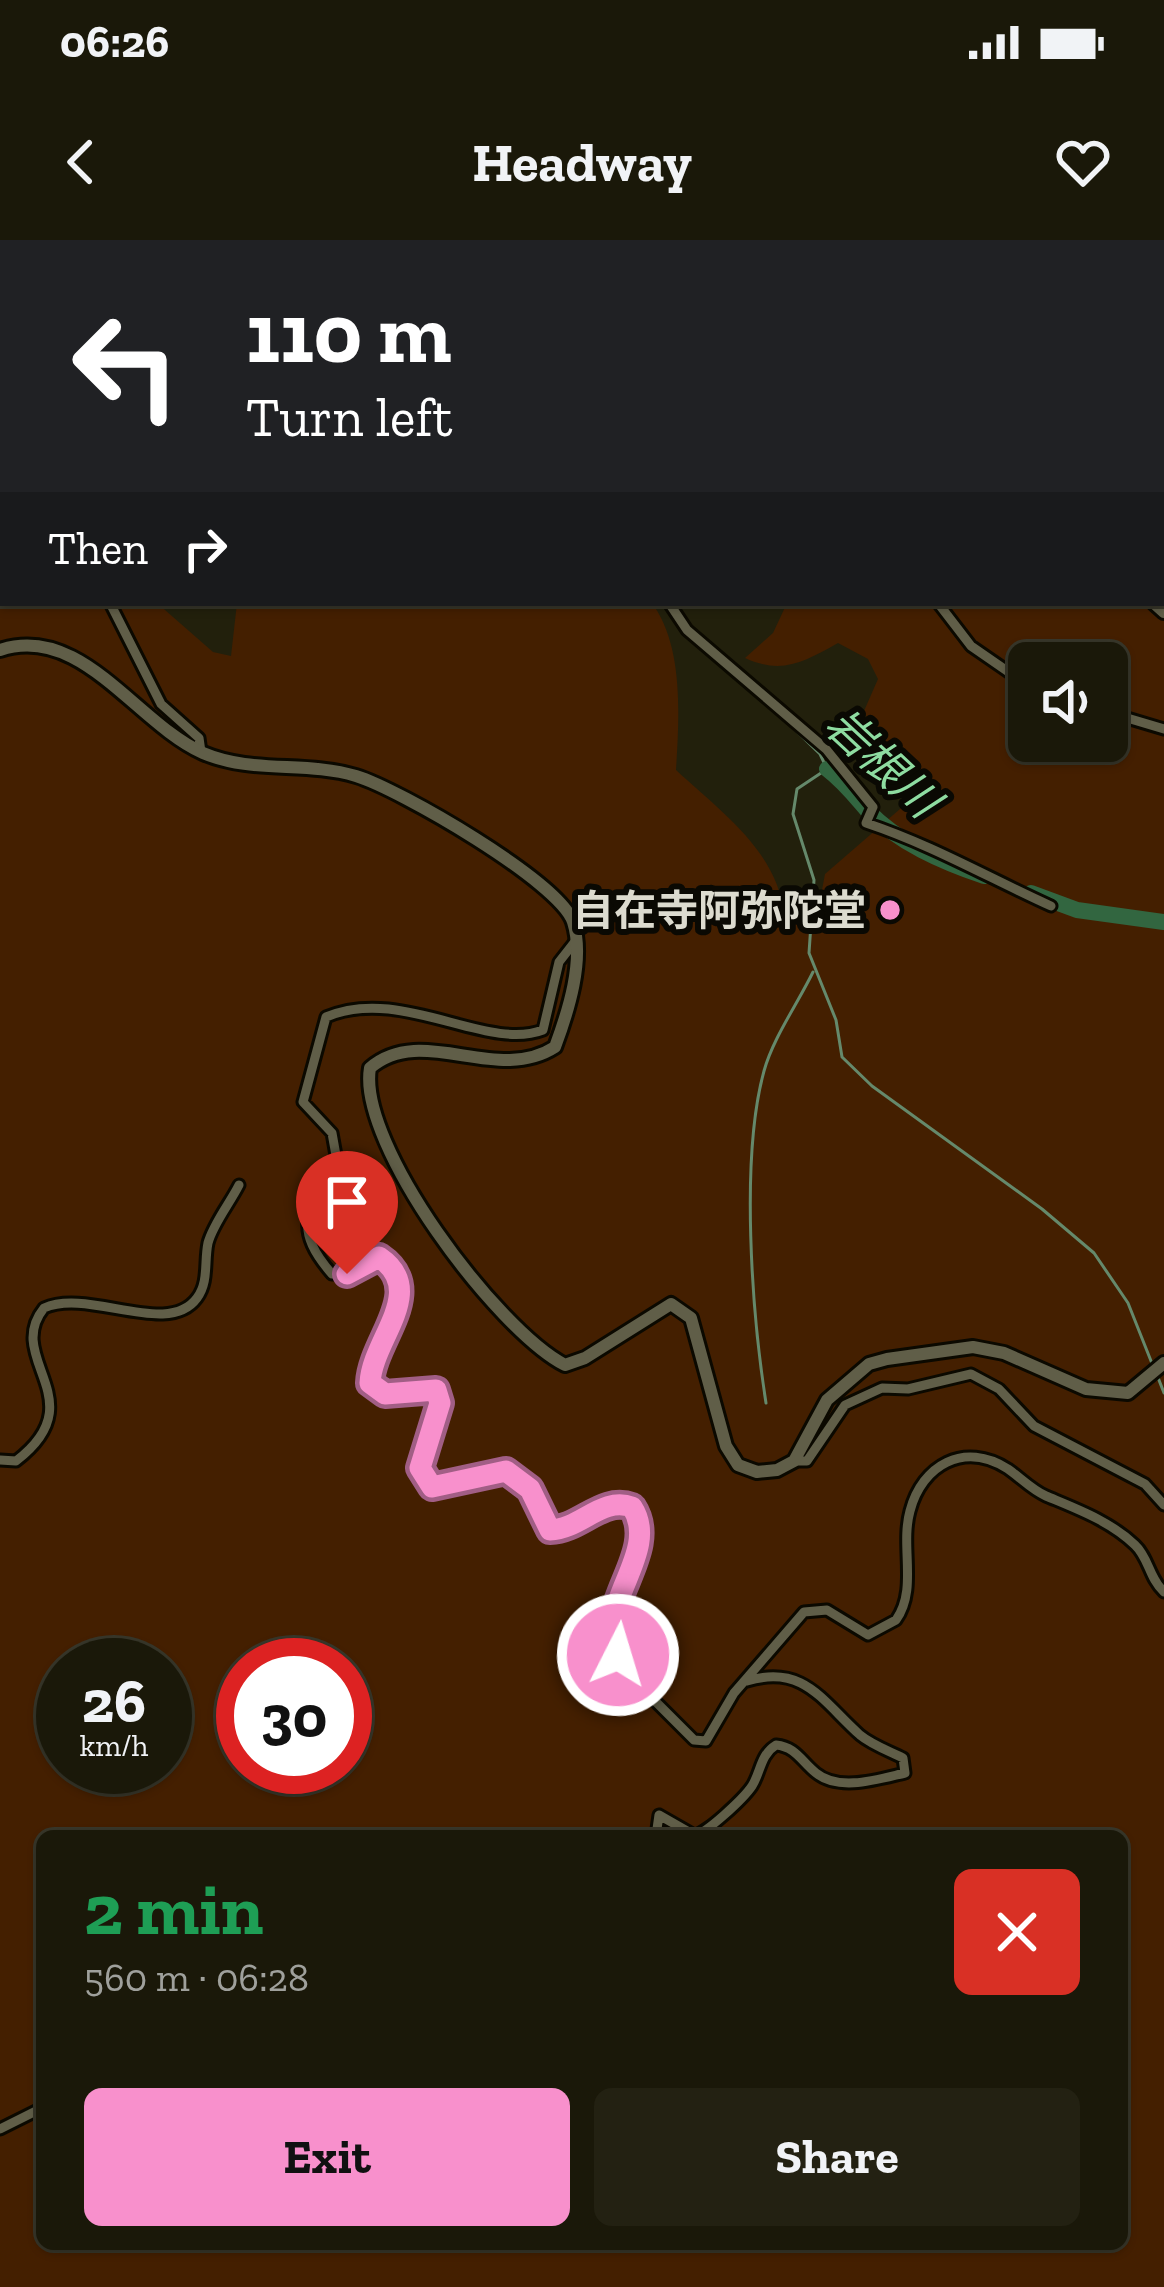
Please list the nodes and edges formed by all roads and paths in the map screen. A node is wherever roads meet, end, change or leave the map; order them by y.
1 (112, 606) edge
2 (670, 606) edge
3 (940, 606) edge
4 (0, 650) edge
5 (1008, 672) edge
6 (1128, 718) edge
7 (1164, 729) edge
8 (201, 752) junction
9 (1051, 906) dead end
10 (577, 938) junction
11 (239, 1185) dead end
12 (1164, 1363) edge
13 (0, 1460) edge
14 (794, 1461) junction
15 (1164, 1505) edge
16 (1164, 1592) edge
17 (747, 1681) junction
18 (657, 1830) edge
19 (685, 1830) edge
20 (711, 1830) edge
21 (36, 2111) edge
22 (0, 2129) edge

1 - 8 street
2 - 9 street
3 - 5 street
4 - 8 street
6 - 7 street
8 - 10 street
10 - 14 street
10 - 17 street
11 - 13 street
12 - 14 street
14 - 15 street
16 - 17 street
17 - 20 street
18 - 19 street
21 - 22 street

